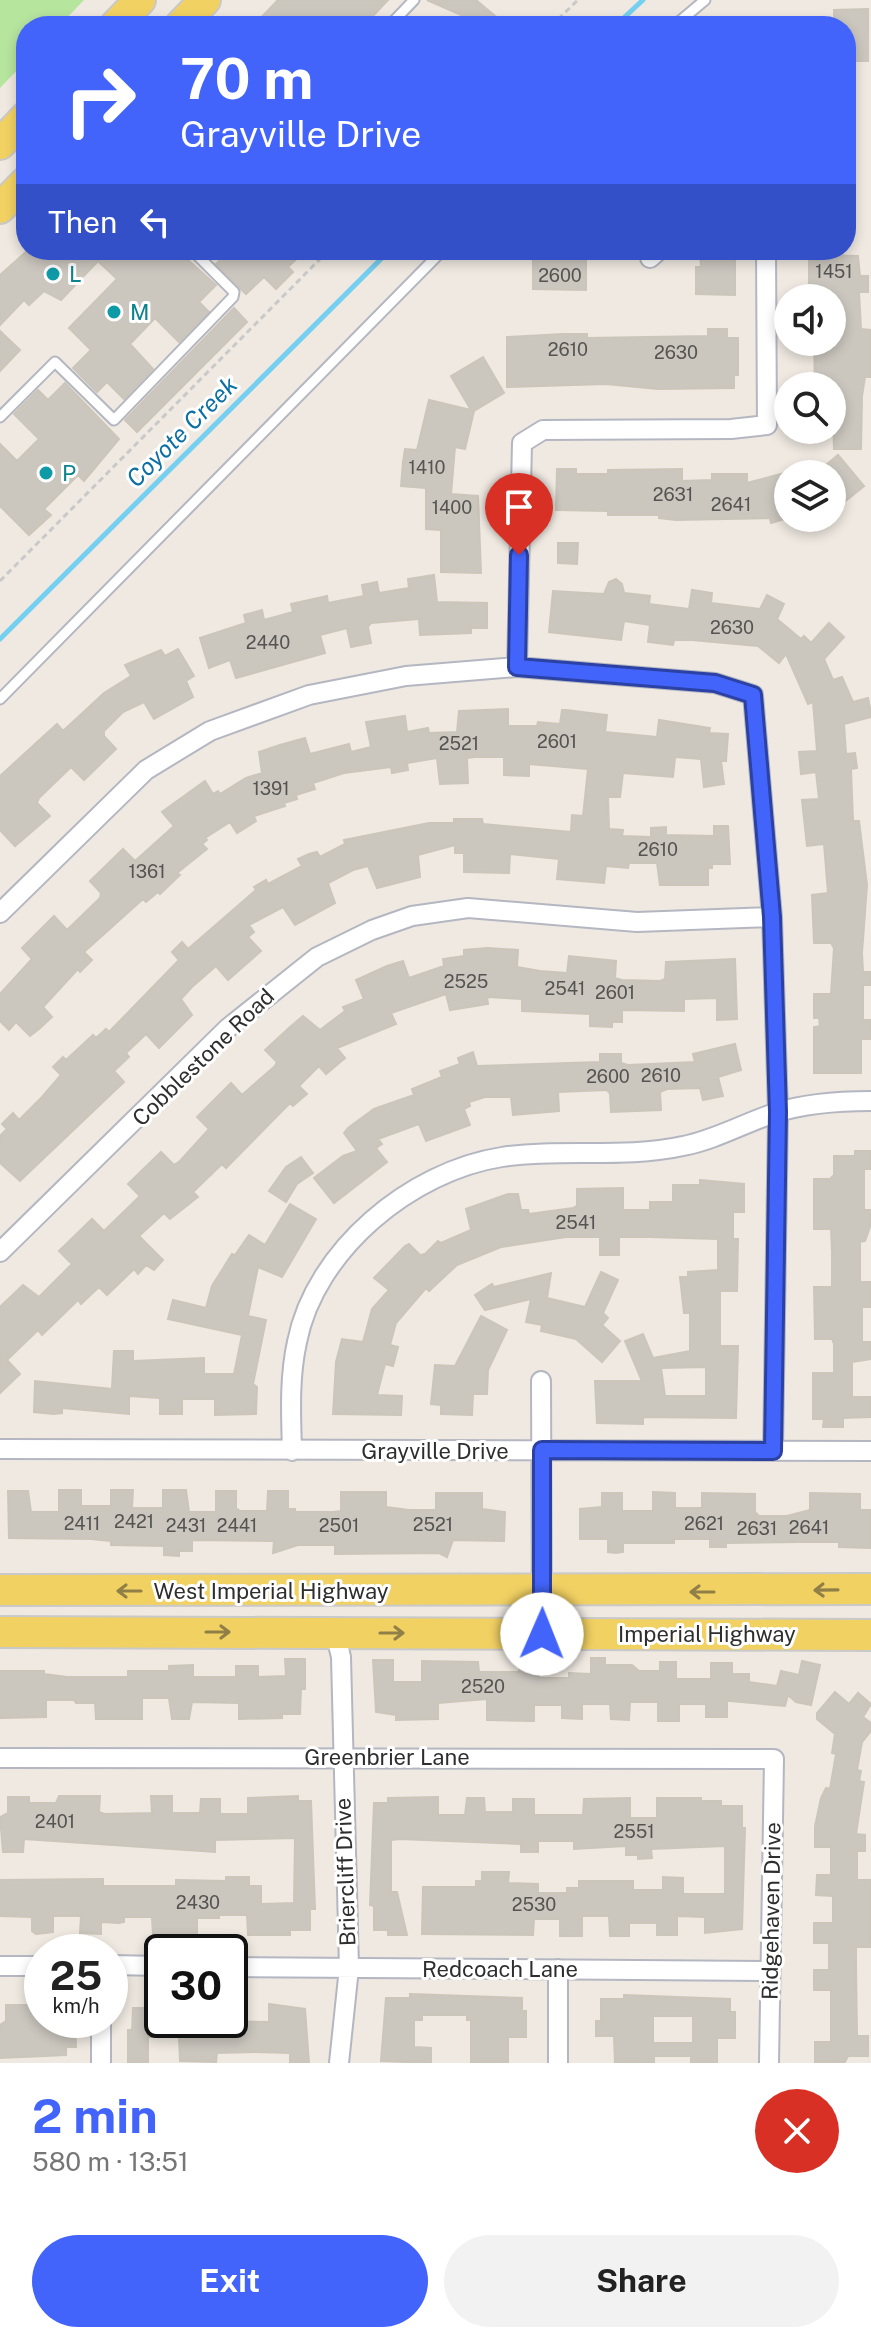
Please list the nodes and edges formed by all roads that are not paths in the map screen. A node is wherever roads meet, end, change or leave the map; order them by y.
1 (140, 0) edge
2 (205, 0) edge
3 (414, 0) edge
4 (705, 0) edge
5 (125, 16) edge
6 (190, 16) edge
7 (399, 16) edge
8 (686, 16) edge
9 (16, 127) edge
10 (0, 144) edge
11 (16, 192) edge
12 (0, 208) edge
13 (202, 260) edge
14 (433, 260) edge
15 (766, 260) edge
16 (0, 417) edge
17 (517, 667) junction
18 (0, 699) edge
19 (0, 913) edge
20 (772, 917) junction
21 (871, 1101) edge
22 (778, 1112) junction
23 (0, 1252) edge
24 (541, 1381) dead end
25 (0, 1449) edge
26 (542, 1450) junction
27 (292, 1451) junction
28 (773, 1451) junction
29 (871, 1451) edge
30 (871, 1589) edge
31 (0, 1590) edge
32 (457, 1592) junction
33 (543, 1592) junction
34 (0, 1632) edge
35 (542, 1634) junction
36 (871, 1635) edge
37 (338, 1644) junction
38 (341, 1757) junction
39 (0, 1758) edge
40 (774, 1759) joint
41 (0, 1966) edge
42 (24, 1966) edge
43 (248, 1967) edge
44 (349, 1968) junction
45 (558, 1969) junction
46 (770, 1971) junction
47 (101, 2038) edge
48 (101, 2063) edge
49 (339, 2063) edge
50 (558, 2063) edge
51 (769, 2063) edge

1 - 5 main road
2 - 6 main road
3 - 7 lane
4 - 8 lane
9 - 10 main road
11 - 12 main road
13 - 16 lane
14 - 18 lane
15 - 17 street
17 - 19 street
17 - 20 street
20 - 22 street
20 - 23 street, Cobblestone Road
21 - 22 street
22 - 27 street
22 - 28 street
24 - 26 street
25 - 27 street, Grayville Drive
26 - 27 street, Grayville Drive
26 - 28 street, Grayville Drive
26 - 33 street
28 - 29 street, Grayville Drive
30 -> 33 main road, Imperial Highway
32 -> 31 main road, West Imperial Highway
32 - 33 main road, West Imperial Highway
32 - 37 main road
33 - 35 street
34 -> 37 main road, West Imperial Highway
35 - 36 main road, Imperial Highway
37 -> 35 main road, West Imperial Highway
37 - 38 street, Briercliff Drive
38 - 39 street, Greenbrier Lane
38 - 40 street, Greenbrier Lane
38 - 44 street, Briercliff Drive
40 - 46 street, Ridgehaven Drive
41 - 42 street
43 - 44 street, Redcoach Lane
44 - 45 street, Redcoach Lane
44 - 49 street, Briercliff Drive
45 - 46 street, Redcoach Lane
45 - 50 street
46 - 51 street, Ridgehaven Drive
47 - 48 street

